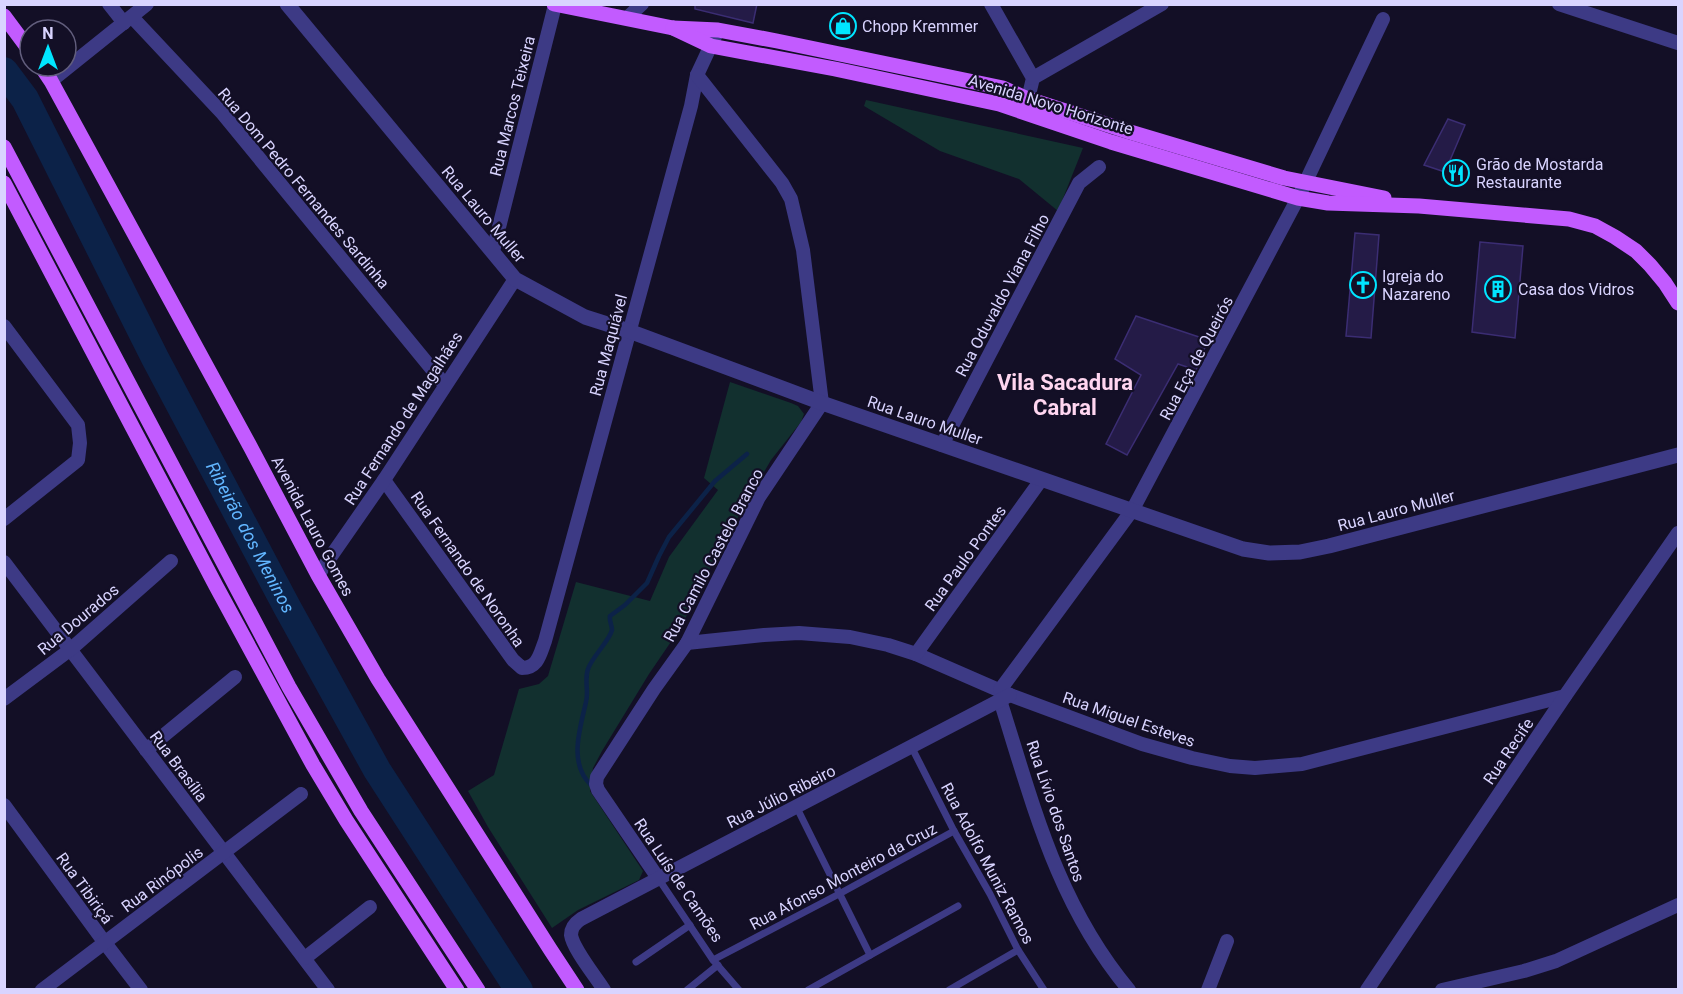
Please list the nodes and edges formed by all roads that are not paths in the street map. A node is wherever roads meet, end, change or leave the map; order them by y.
1 (110, 4) edge
2 (147, 4) edge
3 (287, 4) edge
4 (642, 4) edge
5 (991, 4) edge
6 (1162, 4) edge
7 (1559, 4) edge
8 (554, 5) edge
9 (4, 16) edge
10 (627, 18) junction
11 (1383, 19) dead end
12 (128, 20) junction
13 (673, 28) junction
14 (717, 30) junction
15 (18, 35) edge
16 (1678, 43) edge
17 (711, 46) junction
18 (698, 75) junction
19 (49, 78) edge
20 (1033, 78) junction
21 (51, 81) junction
22 (1028, 99) junction
23 (4, 147) edge
24 (1099, 167) dead end
25 (4, 183) edge
26 (1304, 183) junction
27 (1298, 198) junction
28 (1419, 206) junction
29 (492, 251) junction
30 (515, 279) junction
31 (1678, 303) edge
32 (4, 326) edge
33 (629, 331) junction
34 (445, 385) junction
35 (822, 403) junction
36 (942, 445) junction
37 (1678, 455) edge
38 (384, 480) junction
39 (1041, 480) junction
40 (1133, 509) junction
41 (4, 519) edge
42 (1678, 533) edge
43 (171, 561) dead end
44 (4, 562) edge
45 (318, 575) junction
46 (687, 643) junction
47 (71, 649) junction
48 (916, 654) junction
49 (530, 668) joint
50 (235, 677) dead end
51 (1003, 695) junction
52 (1565, 696) junction
53 (4, 699) edge
54 (911, 746) junction
55 (146, 750) junction
56 (596, 787) joint
57 (301, 794) dead end
58 (4, 805) edge
59 (796, 807) junction
60 (954, 831) junction
61 (224, 852) junction
62 (658, 878) junction
63 (839, 894) junction
64 (1678, 905) edge
65 (958, 906) dead end
66 (370, 907) dead end
67 (690, 925) junction
68 (1227, 941) dead end
69 (105, 943) junction
70 (1018, 950) junction
71 (870, 955) junction
72 (305, 958) junction
73 (636, 962) dead end
74 (715, 963) junction
75 (42, 990) edge
76 (141, 990) edge
77 (328, 990) edge
78 (458, 990) edge
79 (478, 990) edge
80 (577, 990) edge
81 (604, 990) edge
82 (687, 990) edge
83 (739, 990) edge
84 (808, 990) edge
85 (950, 990) edge
86 (1044, 990) edge
87 (1129, 990) edge
88 (1208, 990) edge
89 (1367, 990) edge
90 (1442, 990) edge

1 - 12 street, Rua Dom Pedro Fernandes Sardinha
2 - 12 street
3 - 29 street, Rua Lauro Muller
4 - 10 street
5 - 20 street
6 - 20 street
7 - 16 street
8 - 10 main road, Avenida Novo Horizonte
8 - 29 street, Rua Marcos Teixeira
9 - 15 main road
10 - 13 main road, Avenida Novo Horizonte
11 - 26 street, Rua Eça de Queirós
12 - 21 street
12 - 34 street, Rua Dom Pedro Fernandes Sardinha
13 - 14 main road, Avenida Novo Horizonte
13 - 17 main road, Avenida Novo Horizonte
14 - 17 street, Rua Maquiável
14 - 22 main road, Avenida Novo Horizonte
17 - 18 street, Rua Maquiável
17 - 27 main road, Avenida Novo Horizonte
18 - 33 street, Rua Maquiável
18 - 35 street
19 - 21 main road, Avenida Lauro Gomes
20 - 22 street
21 - 45 main road, Avenida Lauro Gomes
22 - 26 main road, Avenida Novo Horizonte
23 - 79 main road
24 - 36 street, Rua Oduvaldo Viana Filho
25 - 78 main road
26 - 27 street, Rua Eça de Queirós
26 - 28 main road, Avenida Novo Horizonte
27 - 28 main road, Avenida Novo Horizonte
27 - 40 street, Rua Eça de Queirós
28 - 31 main road, Avenida Novo Horizonte
29 - 30 street, Rua Lauro Muller
30 - 33 street, Rua Lauro Muller
30 - 34 street, Rua Fernando de Magalhães
32 - 41 street
33 - 35 street, Rua Lauro Muller
33 - 49 street, Rua Maquiável
34 - 38 street, Rua Fernando de Magalhães
35 - 36 street, Rua Lauro Muller
35 - 46 street, Rua Camilo Castelo Branco
36 - 39 street, Rua Lauro Muller
37 - 40 street, Rua Lauro Muller
38 - 45 street, Rua Fernando de Magalhães
38 - 49 street, Rua Fernando de Noronha
39 - 40 street, Rua Lauro Muller
39 - 48 street, Rua Paulo Pontes
40 - 51 street, Rua Eça de Queirós
42 - 52 street, Rua Recife
43 - 47 street, Rua Dourados
44 - 47 street, Rua Brasília
45 - 80 main road, Avenida Lauro Gomes
46 - 48 street, Rua Miguel Esteves
46 - 56 street, Rua Camilo Castelo Branco
47 - 53 street, Rua Dourados
47 - 55 street, Rua Brasília
48 - 51 street, Rua Miguel Esteves
50 - 55 street
51 - 52 street, Rua Miguel Esteves
51 - 54 street, Rua Júlio Ribeiro
51 - 87 street, Rua Lívio dos Santos
52 - 89 street, Rua Recife
54 - 59 street, Rua Júlio Ribeiro
54 - 60 lane, Rua Adolfo Muniz Ramos
55 - 61 street, Rua Brasília
56 - 62 street, Rua Luís de Camões
57 - 61 street, Rua Rinópolis
58 - 69 street, Rua Tibiriçá
59 - 62 street, Rua Júlio Ribeiro
59 - 63 lane
60 - 63 lane, Rua Afonso Monteiro da Cruz
60 - 70 lane, Rua Adolfo Muniz Ramos
61 - 69 street, Rua Rinópolis
61 - 72 street, Rua Brasília
62 - 67 lane, Rua Luís de Camões
62 - 81 street, Rua Júlio Ribeiro
63 - 71 lane
63 - 74 lane, Rua Afonso Monteiro da Cruz
64 - 90 street
65 - 71 lane
66 - 72 street
67 - 73 lane
67 - 74 lane, Rua Luís de Camões
68 - 88 street
69 - 75 street, Rua Rinópolis
69 - 76 street, Rua Tibiriçá
70 - 85 lane
70 - 86 lane, Rua Adolfo Muniz Ramos
71 - 84 lane
72 - 77 street, Rua Brasília
74 - 82 lane, Rua Afonso Monteiro da Cruz
74 - 83 lane, Rua Luís de Camões

